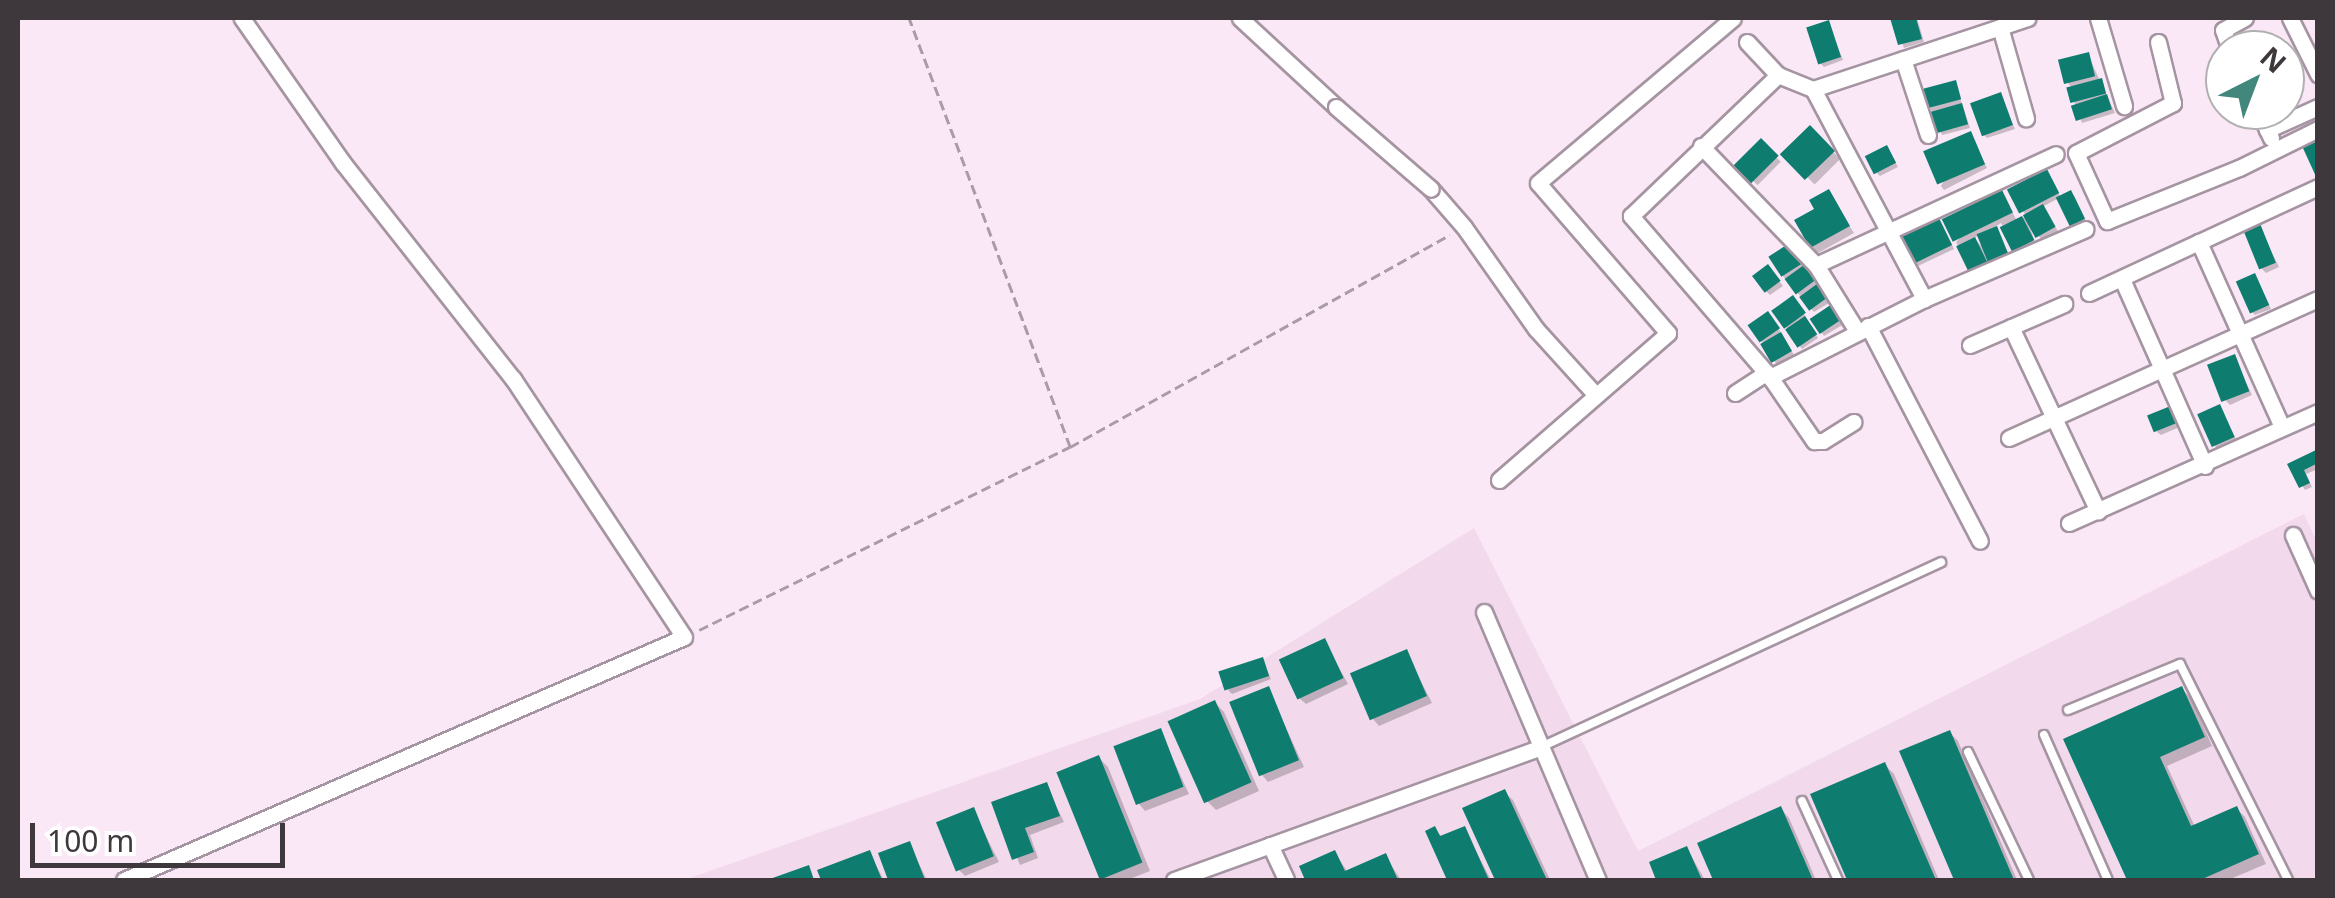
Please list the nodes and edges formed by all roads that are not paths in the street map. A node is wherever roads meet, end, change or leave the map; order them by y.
1 (242, 18) edge
2 (1240, 18) edge
3 (1732, 18) edge
4 (2028, 18) edge
5 (2098, 18) edge
6 (2290, 18) edge
7 (2000, 27) junction
8 (1747, 42) dead end
9 (2158, 42) dead end
10 (1903, 59) junction
11 (2318, 74) edge
12 (1778, 75) junction
13 (1813, 88) junction
14 (2124, 106) dead end
15 (2026, 118) dead end
16 (2267, 130) edge
17 (2312, 131) edge
18 (1928, 136) dead end
19 (1701, 146) junction
20 (2276, 149) junction
21 (2056, 154) dead end
22 (2318, 187) edge
23 (1889, 228) junction
24 (2086, 229) dead end
25 (2199, 242) junction
26 (1816, 265) junction
27 (2122, 279) junction
28 (2089, 293) dead end
29 (1924, 299) junction
30 (2318, 299) edge
31 (2064, 304) dead end
32 (2011, 327) junction
33 (1863, 328) junction
34 (2238, 336) junction
35 (1970, 345) dead end
36 (2162, 369) junction
37 (1768, 374) junction
38 (1594, 393) junction
39 (1735, 394) dead end
40 (2318, 412) edge
41 (2054, 418) junction
42 (1854, 422) dead end
43 (2282, 427) junction
44 (2009, 438) dead end
45 (2204, 466) junction
46 (1499, 480) dead end
47 (2098, 510) junction
48 (2069, 523) dead end
49 (2293, 536) dead end
50 (1980, 541) dead end
51 (1941, 562) dead end
52 (2318, 591) edge
53 (1484, 612) dead end
54 (2068, 710) dead end
55 (2044, 735) dead end
56 (1539, 748) junction
57 (1968, 752) dead end
58 (1802, 801) dead end
59 (1270, 845) junction
60 (124, 880) edge
61 (1174, 880) edge
62 (1286, 880) edge
63 (1598, 880) edge
64 (1838, 880) edge
65 (2028, 880) edge
66 (2108, 880) edge
67 (2288, 880) edge

1 - 60 street
2 - 38 street, bridge
3 - 38 street
4 - 7 street
5 - 14 street
6 - 11 street
7 - 10 street
7 - 15 street
8 - 12 street
9 - 20 street
10 - 13 street
10 - 18 street
12 - 13 street
12 - 19 street
13 - 23 street
16 - 20 street
17 - 20 street
19 - 26 street
19 - 37 street
21 - 23 street
22 - 25 street
23 - 26 street
23 - 29 street
24 - 29 street
25 - 27 street
25 - 34 street
26 - 33 street
27 - 28 street
27 - 36 street
29 - 33 street
30 - 34 street
31 - 32 street
32 - 35 street
32 - 41 street
33 - 37 street
33 - 50 street
34 - 36 street
34 - 43 street
36 - 41 street
36 - 45 street
37 - 39 street
37 - 42 street
38 - 46 street
40 - 43 street
41 - 44 street
41 - 47 street
43 - 45 street
45 - 47 street
47 - 48 street
49 - 52 street
51 - 56 lane
53 - 56 street
54 - 67 lane
55 - 66 lane
56 - 59 street
56 - 63 street
57 - 65 lane
58 - 64 lane
59 - 61 street
59 - 62 street

